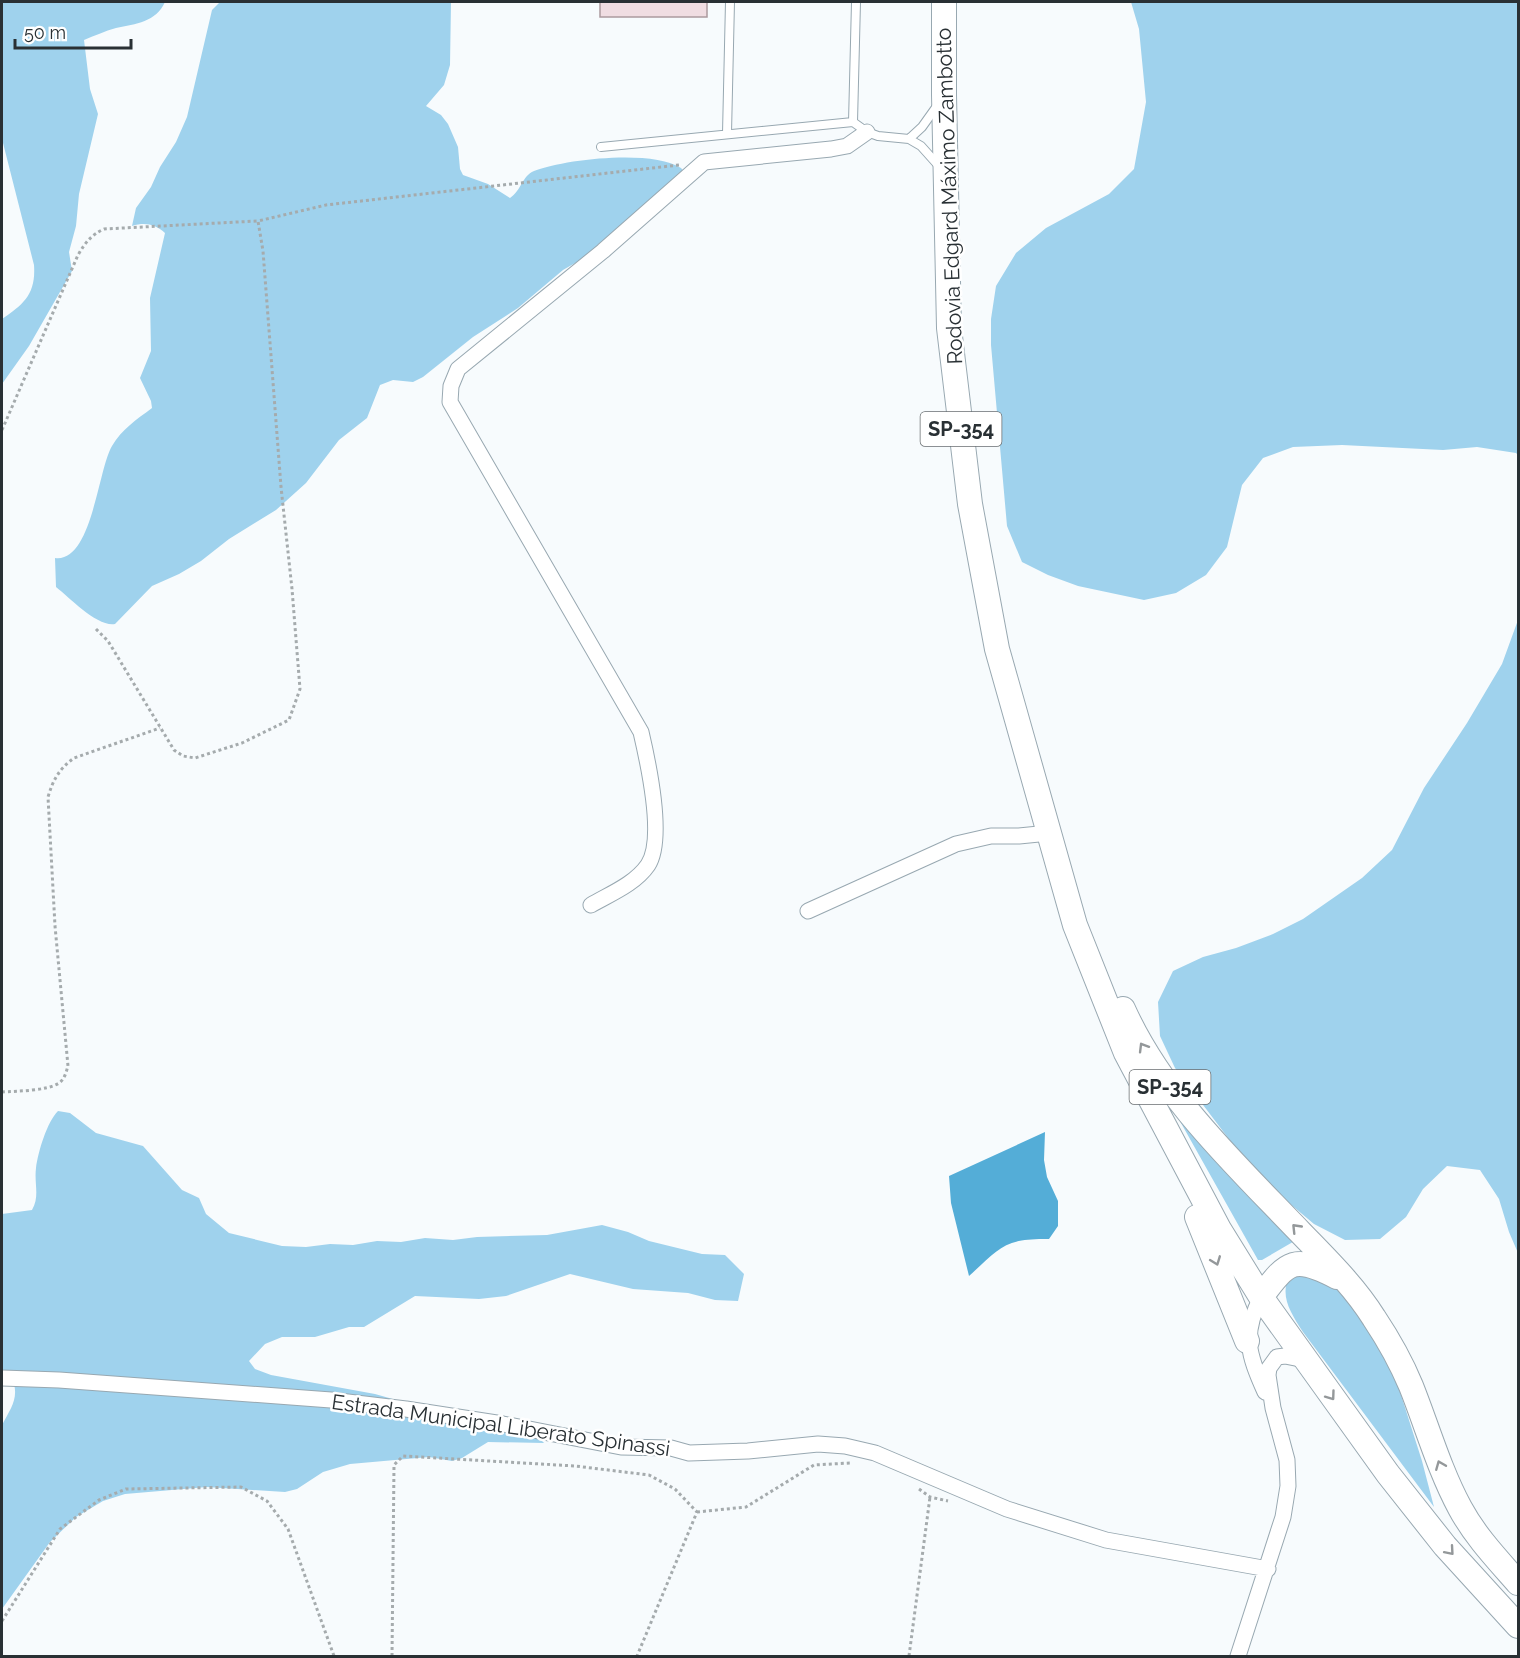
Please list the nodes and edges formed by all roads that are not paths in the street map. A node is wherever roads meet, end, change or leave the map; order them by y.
1 (730, 2) edge
2 (856, 2) edge
3 (944, 2) edge
4 (944, 95) junction
5 (853, 122) junction
6 (867, 132) junction
7 (727, 133) junction
8 (909, 139) junction
9 (601, 147) dead end
10 (946, 177) junction
11 (1051, 840) junction
12 (591, 905) dead end
13 (808, 911) dead end
14 (1126, 1053) junction
15 (1351, 1285) junction
16 (1261, 1297) junction
17 (1247, 1341) junction
18 (1305, 1359) junction
19 (2, 1378) edge
20 (1273, 1408) junction
21 (1268, 1569) junction
22 (1518, 1582) edge
23 (1518, 1626) edge
24 (1238, 1656) edge

1 - 7 lane
2 - 5 lane
3 - 4 main road, Rodovia Edgard Máximo Zambotto / SP-354
4 - 8 lane
4 - 10 main road, Rodovia Edgard Máximo Zambotto / SP-354
5 - 6 lane
5 - 7 lane
6 - 8 lane
6 - 12 street
7 - 9 lane
8 - 10 lane
10 - 11 main road, Rodovia Edgard Máximo Zambotto / SP-354
11 - 13 street
11 - 14 main road, Rodovia Edgard Máximo Zambotto / SP-354
15 -> 11 main road, Rodovia Edgard Máximo Zambotto / SP-354
14 - 16 main road, Rodovia Edgard Máximo Zambotto / SP-354
14 -> 17 main road
15 - 16 main road
22 -> 15 main road, Rodovia Edgard Máximo Zambotto / SP-354
16 - 17 street
16 - 18 main road, Rodovia Edgard Máximo Zambotto / SP-354
17 - 20 street
18 - 20 street
18 -> 23 main road, Rodovia Edgard Máximo Zambotto / SP-354
19 - 21 street, Estrada Municipal Liberato Spinassi
20 - 21 street
21 - 24 street

